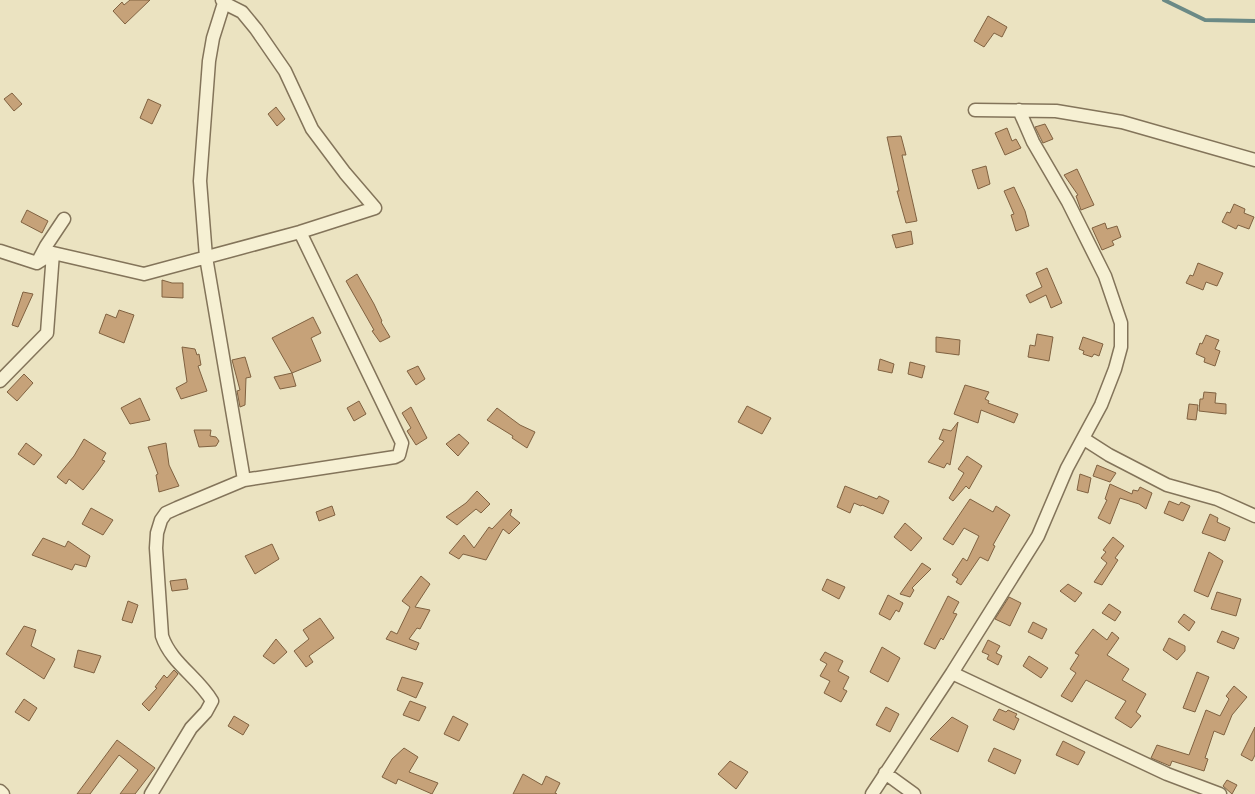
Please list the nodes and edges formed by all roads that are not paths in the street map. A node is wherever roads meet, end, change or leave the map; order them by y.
1 (223, 2) edge
2 (975, 110) dead end
3 (1019, 110) junction
4 (1255, 160) edge
5 (64, 219) dead end
6 (300, 232) junction
7 (0, 251) edge
8 (54, 253) junction
9 (206, 257) junction
10 (37, 263) junction
11 (0, 381) edge
12 (1084, 439) junction
13 (244, 480) junction
14 (1255, 516) edge
15 (952, 673) junction
16 (885, 773) junction
17 (0, 791) edge
18 (4, 794) edge
19 (151, 794) edge
20 (872, 794) edge
21 (914, 794) edge
22 (1220, 794) edge

1 - 6 street
1 - 9 street
2 - 3 street
3 - 4 street
3 - 12 street
5 - 10 street
6 - 9 street
6 - 13 street
7 - 10 street
8 - 9 street
8 - 10 street
8 - 11 street
9 - 13 street
12 - 14 street
12 - 15 street
13 - 19 street
15 - 16 street
15 - 22 street
16 - 20 street
16 - 21 street
17 - 18 street

